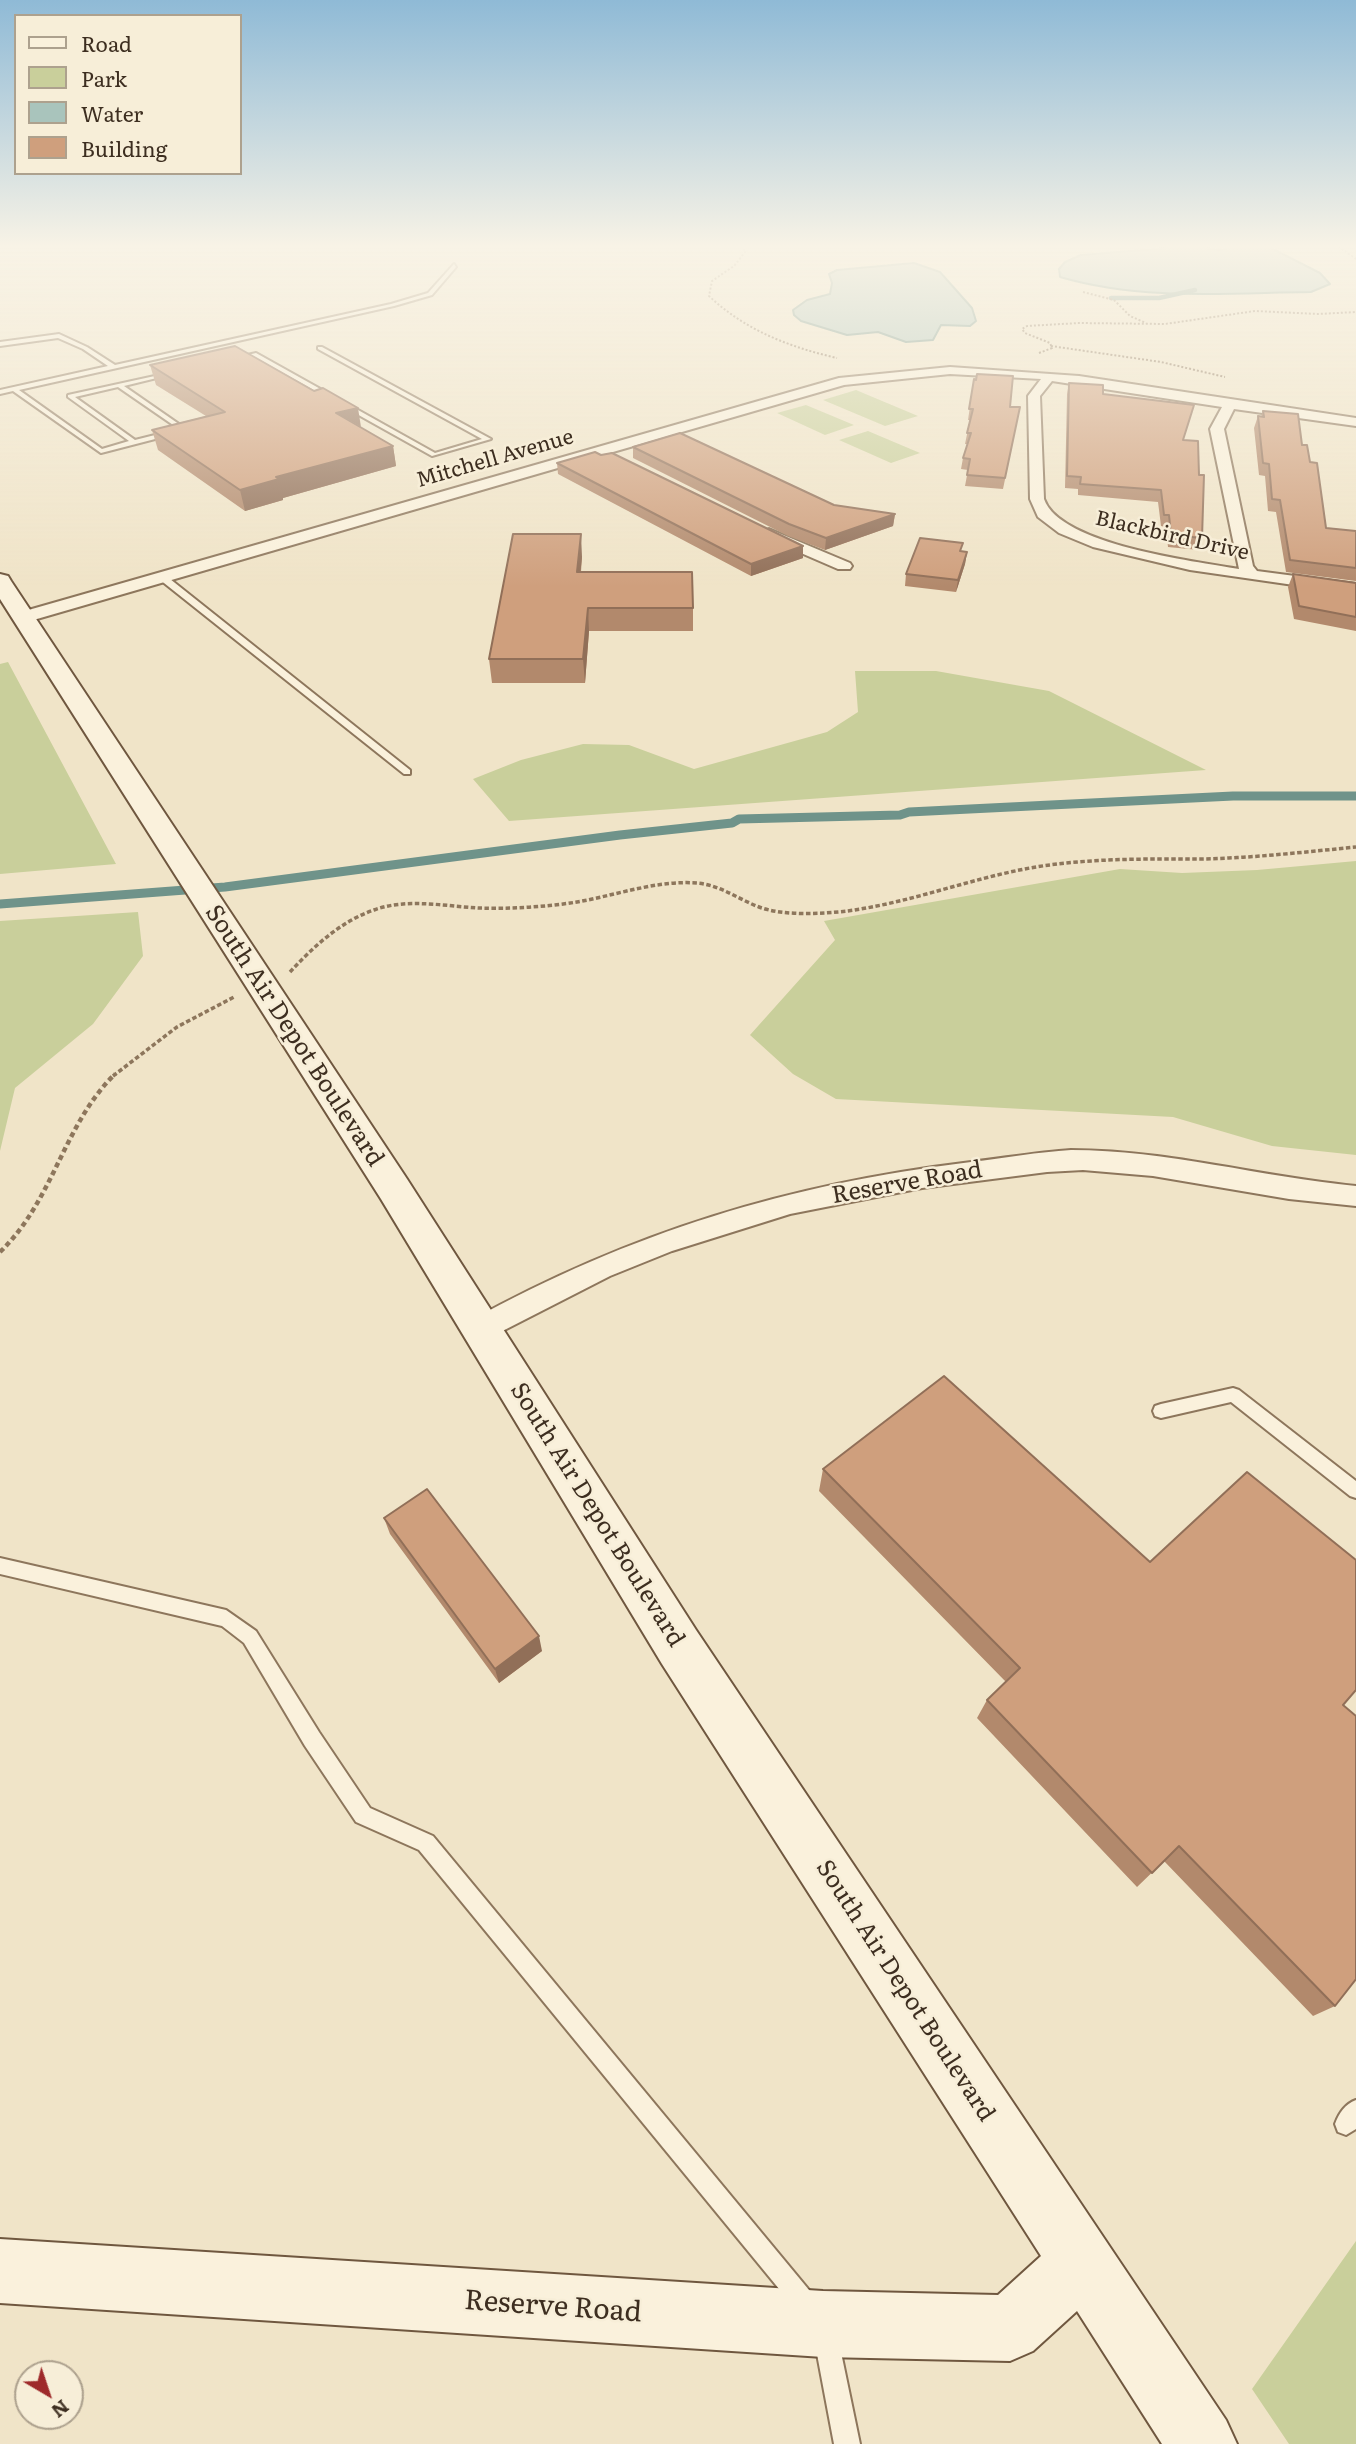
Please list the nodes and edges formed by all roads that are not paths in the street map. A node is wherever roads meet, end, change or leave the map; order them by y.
1 (100, 358) edge
2 (151, 358) edge
3 (169, 358) edge
4 (236, 358) edge
5 (261, 358) edge
6 (339, 358) edge
7 (227, 360) edge
8 (176, 362) edge
9 (114, 367) junction
10 (174, 372) edge
11 (1049, 377) junction
12 (119, 385) junction
13 (14, 389) junction
14 (0, 392) edge
15 (1230, 405) junction
16 (1356, 422) edge
17 (134, 442) junction
18 (601, 450) junction
19 (620, 460) edge
20 (757, 529) edge
21 (844, 566) dead end
22 (1252, 576) junction
23 (162, 577) junction
24 (0, 581) edge
25 (1356, 589) edge
26 (24, 617) junction
27 (407, 772) dead end
28 (1356, 1196) edge
29 (481, 1330) junction
30 (1161, 1411) dead end
31 (1356, 1491) edge
32 (0, 1566) edge
33 (1082, 2262) junction
34 (0, 2271) edge
35 (823, 2324) junction
36 (847, 2444) edge
37 (1202, 2444) edge

1 - 9 lane
2 - 9 lane
3 - 8 lane
4 - 7 lane
5 - 6 lane
9 - 13 lane
10 - 12 lane
11 - 15 street, Mitchell Avenue
11 - 18 street, Mitchell Avenue
11 - 22 street, Blackbird Drive
12 - 17 lane
12 - 17 lane
13 - 14 lane
13 - 17 lane
15 - 16 street, Mitchell Avenue
15 - 22 street
18 - 19 street
18 - 23 street, Mitchell Avenue
20 - 21 street
22 - 25 street, Blackbird Drive
23 - 26 street, Mitchell Avenue
23 - 27 lane
24 - 26 street, South Air Depot Boulevard
26 - 29 street, South Air Depot Boulevard
28 - 29 street, Reserve Road
29 - 33 street, South Air Depot Boulevard
30 - 31 lane
32 - 35 lane
33 - 35 street, Reserve Road
33 - 37 street, South Air Depot Boulevard
34 - 35 street, Reserve Road
35 - 36 lane

